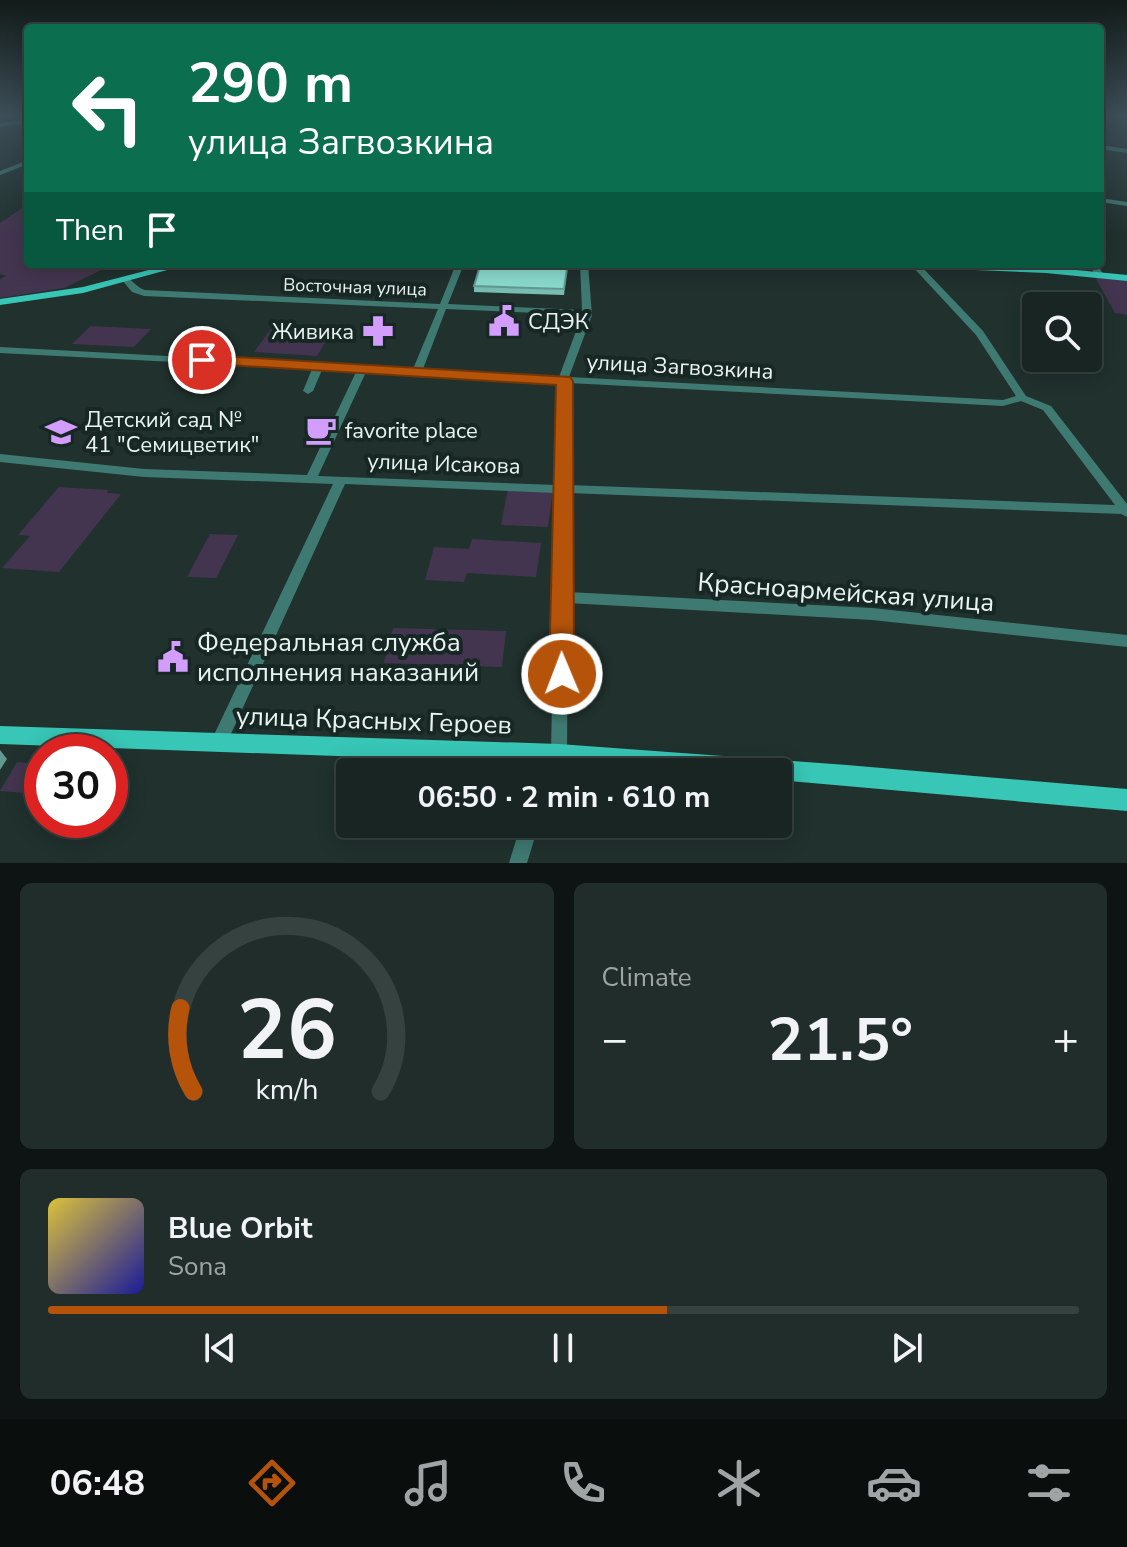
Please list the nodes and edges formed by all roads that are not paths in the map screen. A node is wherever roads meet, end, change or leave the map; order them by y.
1 (24, 164) edge
2 (0, 173) edge
3 (1104, 201) edge
4 (1127, 204) edge
5 (170, 268) edge
6 (458, 268) edge
7 (584, 268) edge
8 (918, 268) edge
9 (1051, 268) edge
10 (1096, 269) edge
11 (1127, 278) edge
12 (126, 280) junction
13 (0, 302) edge
14 (443, 307) junction
15 (587, 313) junction
16 (0, 350) edge
17 (319, 364) junction
18 (363, 368) junction
19 (417, 372) junction
20 (564, 381) junction
21 (308, 391) dead end
22 (1022, 398) junction
23 (0, 458) edge
24 (311, 479) junction
25 (341, 480) junction
26 (562, 487) junction
27 (1126, 511) edge
28 (560, 597) junction
29 (1127, 641) edge
30 (0, 735) edge
31 (219, 742) junction
32 (559, 754) junction
33 (556, 758) edge
34 (1127, 800) edge
35 (526, 838) edge
36 (518, 863) edge

1 - 2 street
3 - 4 street
5 - 12 main road
6 - 14 street
7 - 15 street
8 - 22 street
9 - 10 main road
10 - 11 main road
12 - 13 main road
12 - 14 street, Восточная улица
14 - 15 street, Восточная улица
14 - 19 street
15 - 20 street
16 - 17 street, улица Загвозкина
17 - 18 street, улица Загвозкина
17 - 21 street
18 - 19 street, улица Загвозкина
18 - 24 street
19 - 20 street, улица Загвозкина
20 - 22 street, улица Загвозкина
20 - 26 street
22 - 27 street
23 - 24 street, улица Исакова
24 - 25 street, улица Исакова
25 - 26 street, улица Исакова
25 - 31 street
26 - 27 street, улица Исакова
26 - 28 street
28 - 29 street, Красноармейская улица
28 - 32 street
30 - 31 main road, улица Красных Героев
31 - 32 main road, улица Красных Героев
32 - 33 street
32 - 34 main road, улица Красных Героев
35 - 36 street

